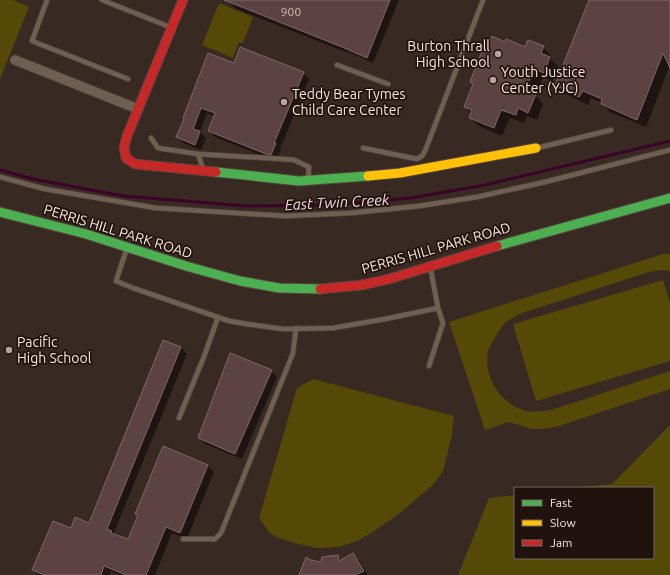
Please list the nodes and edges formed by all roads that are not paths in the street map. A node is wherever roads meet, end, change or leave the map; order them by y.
1 (47, 0) edge
2 (102, 0) edge
3 (183, 0) edge
4 (483, 0) edge
5 (172, 27) junction
6 (15, 60) dead end
7 (337, 65) dead end
8 (128, 79) dead end
9 (388, 84) dead end
10 (138, 109) junction
11 (611, 130) dead end
12 (151, 138) dead end
13 (363, 148) dead end
14 (536, 148) joint
15 (670, 150) edge
16 (198, 154) junction
17 (203, 172) junction
18 (0, 177) edge
19 (307, 181) junction
20 (670, 198) edge
21 (0, 212) edge
22 (128, 248) junction
23 (430, 266) junction
24 (438, 308) junction
25 (218, 317) junction
26 (296, 328) junction
27 (429, 366) dead end
28 (179, 418) dead end
29 (183, 539) dead end

1 - 8 lane
2 - 5 lane
3 - 5 street
4 - 13 lane
5 - 10 street
6 - 10 street
7 - 9 lane
10 - 17 street
11 - 14 lane
12 - 16 lane
14 - 19 street
15 - 18 lane
16 - 17 lane
16 - 19 lane
17 - 19 street
20 - 23 street, PERRIS HILL PARK ROAD
21 - 22 street, PERRIS HILL PARK ROAD
22 - 23 street, PERRIS HILL PARK ROAD
22 - 25 lane
23 - 24 lane
24 - 26 lane
24 - 27 lane
25 - 26 lane
25 - 28 lane
26 - 29 lane

